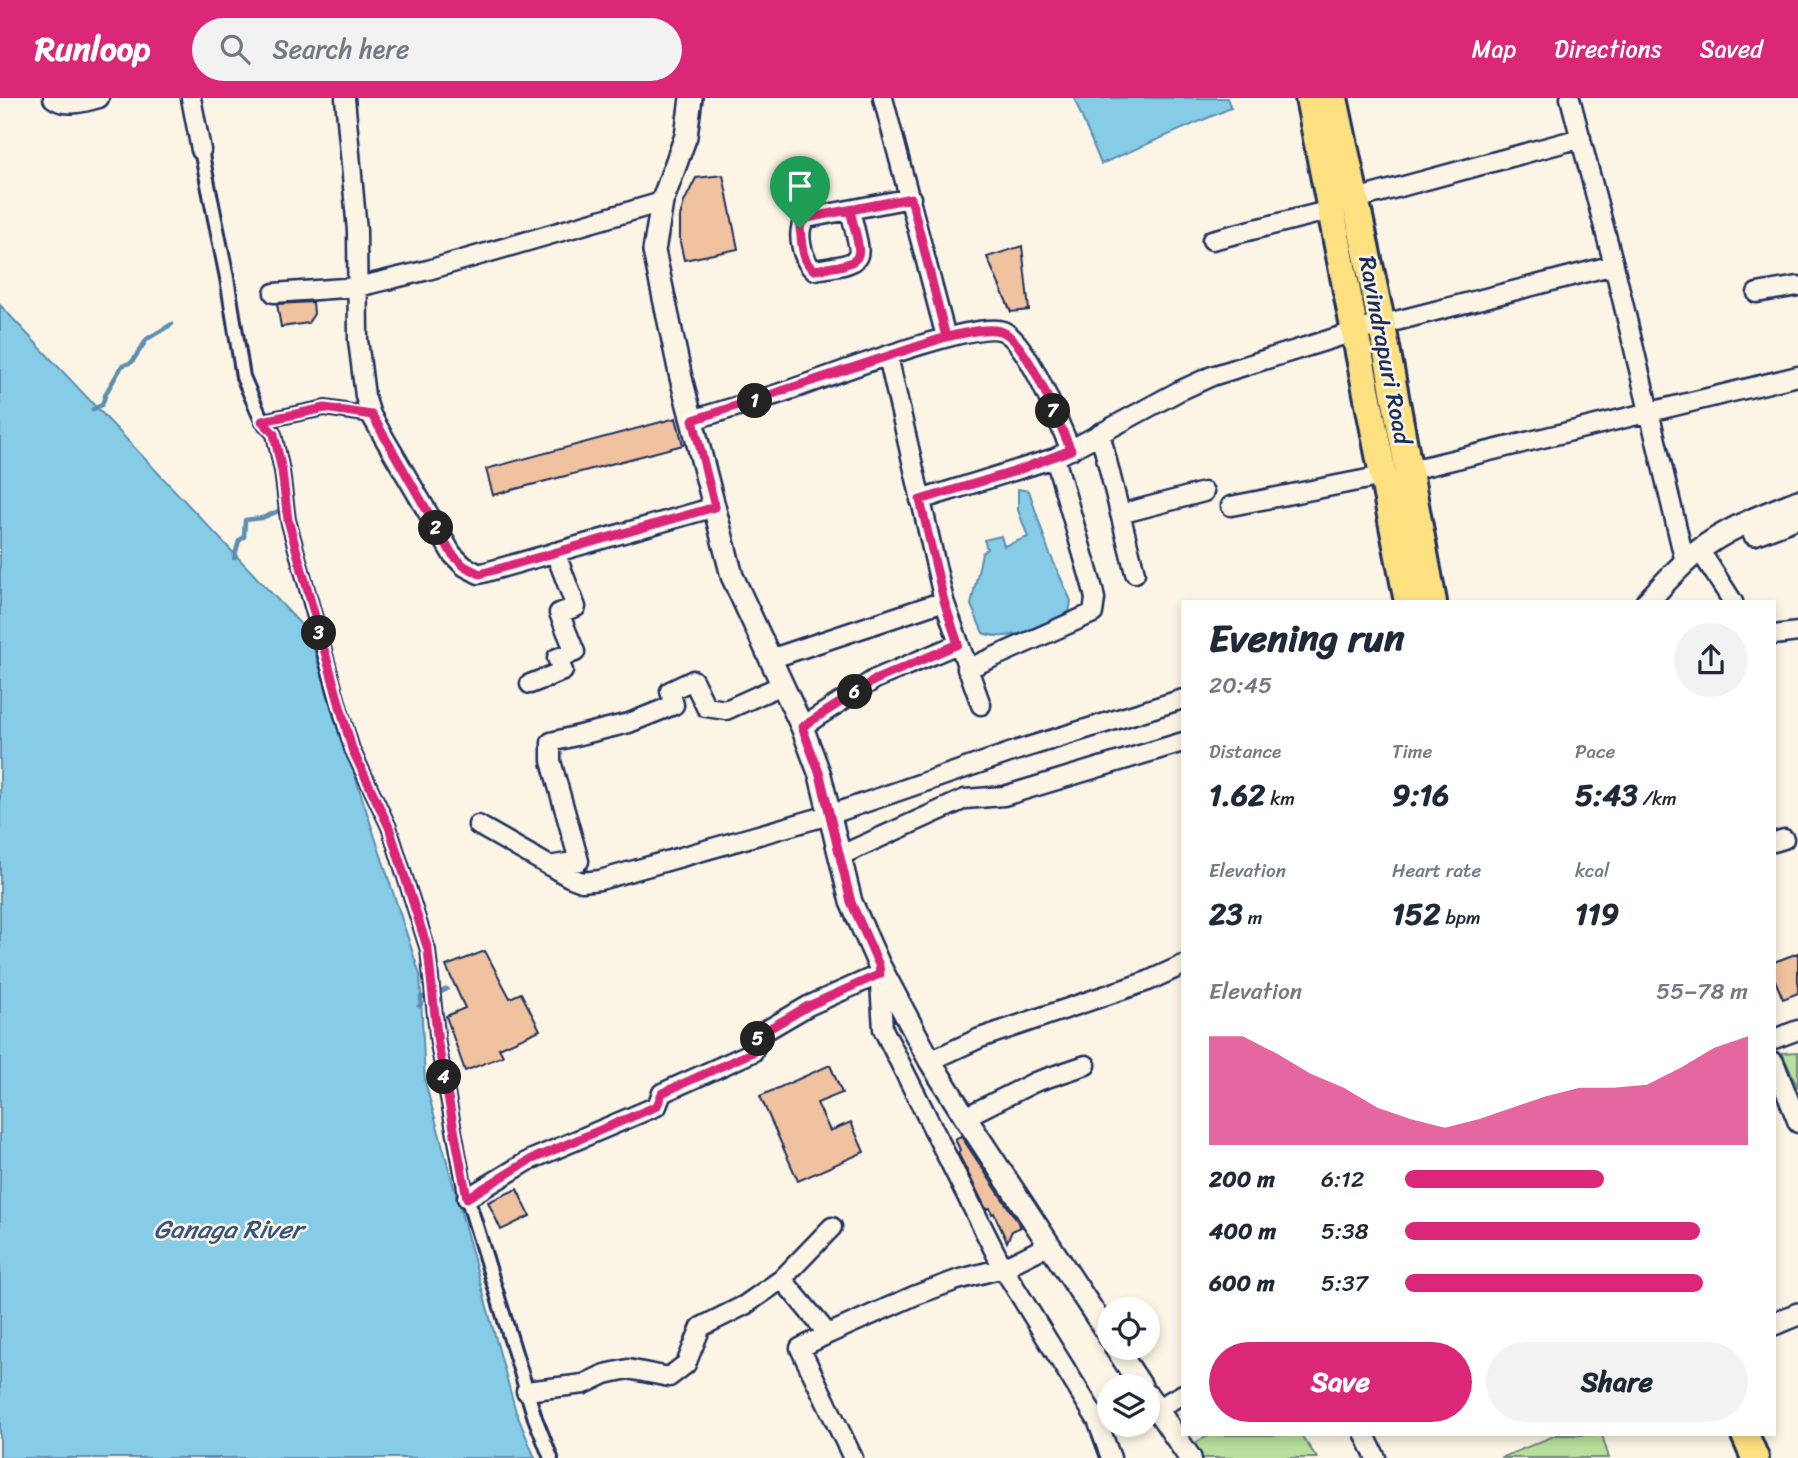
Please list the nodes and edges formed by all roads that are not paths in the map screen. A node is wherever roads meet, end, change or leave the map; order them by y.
1 (52, 98) edge
2 (99, 98) edge
3 (191, 98) edge
4 (345, 98) edge
5 (691, 98) edge
6 (883, 98) edge
7 (1309, 98) edge
8 (1334, 98) edge
9 (1570, 98) edge
10 (1581, 138) junction
11 (201, 150) joint
12 (911, 198) junction
13 (1356, 199) junction
14 (662, 202) junction
15 (850, 210) dead end
16 (1331, 210) junction
17 (1212, 240) dead end
18 (1614, 265) junction
19 (1798, 286) edge
20 (358, 287) junction
21 (274, 293) dead end
22 (1757, 293) dead end
23 (1369, 328) junction
24 (946, 337) junction
25 (888, 356) junction
26 (1798, 376) edge
27 (1651, 412) junction
28 (372, 415) junction
29 (693, 420) junction
30 (262, 421) junction
31 (1100, 433) junction
32 (1063, 454) junction
33 (1395, 474) junction
34 (1204, 492) dead end
35 (920, 500) junction
36 (1798, 501) edge
37 (1231, 506) dead end
38 (715, 507) junction
39 (1120, 514) junction
40 (1798, 517) edge
41 (555, 552) junction
42 (1696, 561) junction
43 (1135, 573) dead end
44 (1408, 600) edge
45 (1432, 600) edge
46 (1649, 600) edge
47 (1667, 600) edge
48 (1731, 600) edge
49 (944, 601) junction
50 (1798, 632) edge
51 (1776, 635) edge
52 (958, 644) junction
53 (770, 659) junction
54 (967, 669) junction
55 (530, 684) dead end
56 (782, 685) junction
57 (1181, 700) edge
58 (981, 705) dead end
59 (802, 727) junction
60 (1181, 743) edge
61 (829, 815) junction
62 (478, 825) dead end
63 (839, 856) junction
64 (549, 866) junction
65 (1181, 966) edge
66 (879, 969) junction
67 (1798, 1030) edge
68 (1776, 1039) edge
69 (930, 1061) junction
70 (1086, 1065) dead end
71 (1776, 1067) edge
72 (965, 1117) junction
73 (1798, 1123) edge
74 (467, 1198) junction
75 (832, 1227) dead end
76 (1049, 1245) junction
77 (1003, 1268) junction
78 (782, 1279) junction
79 (1798, 1314) edge
80 (1097, 1318) edge
81 (1776, 1323) edge
82 (828, 1334) junction
83 (526, 1391) junction
84 (1181, 1395) edge
85 (1160, 1401) edge
86 (1160, 1415) edge
87 (1366, 1436) edge
88 (1726, 1436) edge
89 (1745, 1436) edge
90 (551, 1458) edge
91 (853, 1458) edge
92 (1111, 1458) edge
93 (1190, 1458) edge
94 (1377, 1458) edge
95 (1735, 1458) edge
96 (1755, 1458) edge

1 - 2 street
3 - 11 street
4 - 20 street
5 - 14 street
6 - 12 street
7 - 16 main road, Ravindrapuri Road
8 - 13 main road, Ravindrapuri Road
9 - 10 street
10 - 13 street
10 - 18 street
11 - 30 street
12 - 15 street
12 - 24 street
13 - 23 main road, Ravindrapuri Road
14 - 20 street
14 - 29 street
16 - 17 street
16 - 23 main road, Ravindrapuri Road
18 - 23 street
18 - 27 street
19 - 22 street
20 - 21 street
20 - 28 street
23 - 31 street
23 - 33 main road, Ravindrapuri Road
24 - 25 street
24 - 32 street
25 - 29 street
25 - 35 street
26 - 27 street
27 - 33 street
27 - 42 street
28 - 30 street
28 - 41 street
29 - 38 street
30 - 74 street
31 - 32 street
31 - 39 street
32 - 35 street
32 - 54 street
33 - 37 street
33 - 44 main road, Ravindrapuri Road
33 - 45 main road, Ravindrapuri Road
34 - 39 street
35 - 49 street
36 - 42 street
38 - 41 street
38 - 53 street
39 - 43 street
40 - 42 street
41 - 55 street
42 - 46 street
42 - 47 street
42 - 48 street
49 - 52 street
49 - 53 street
50 - 51 street
52 - 54 street
52 - 59 street
53 - 56 street
54 - 58 street
56 - 59 street
56 - 64 street
57 - 61 street
59 - 61 street
60 - 63 street
61 - 63 street
61 - 64 street
62 - 64 street
63 - 66 street
65 - 69 street
66 - 69 street
66 - 74 street
66 - 77 street
67 - 68 street
69 - 72 street
70 - 72 street
71 - 73 street
72 - 76 street
74 - 83 street
75 - 78 street
76 - 77 street
76 - 80 street
77 - 82 street
77 - 92 street
78 - 82 street
78 - 83 street
79 - 81 street
82 - 91 street
83 - 90 street
84 - 85 street
86 - 93 street
87 - 94 street
88 - 95 main road
89 - 96 main road

